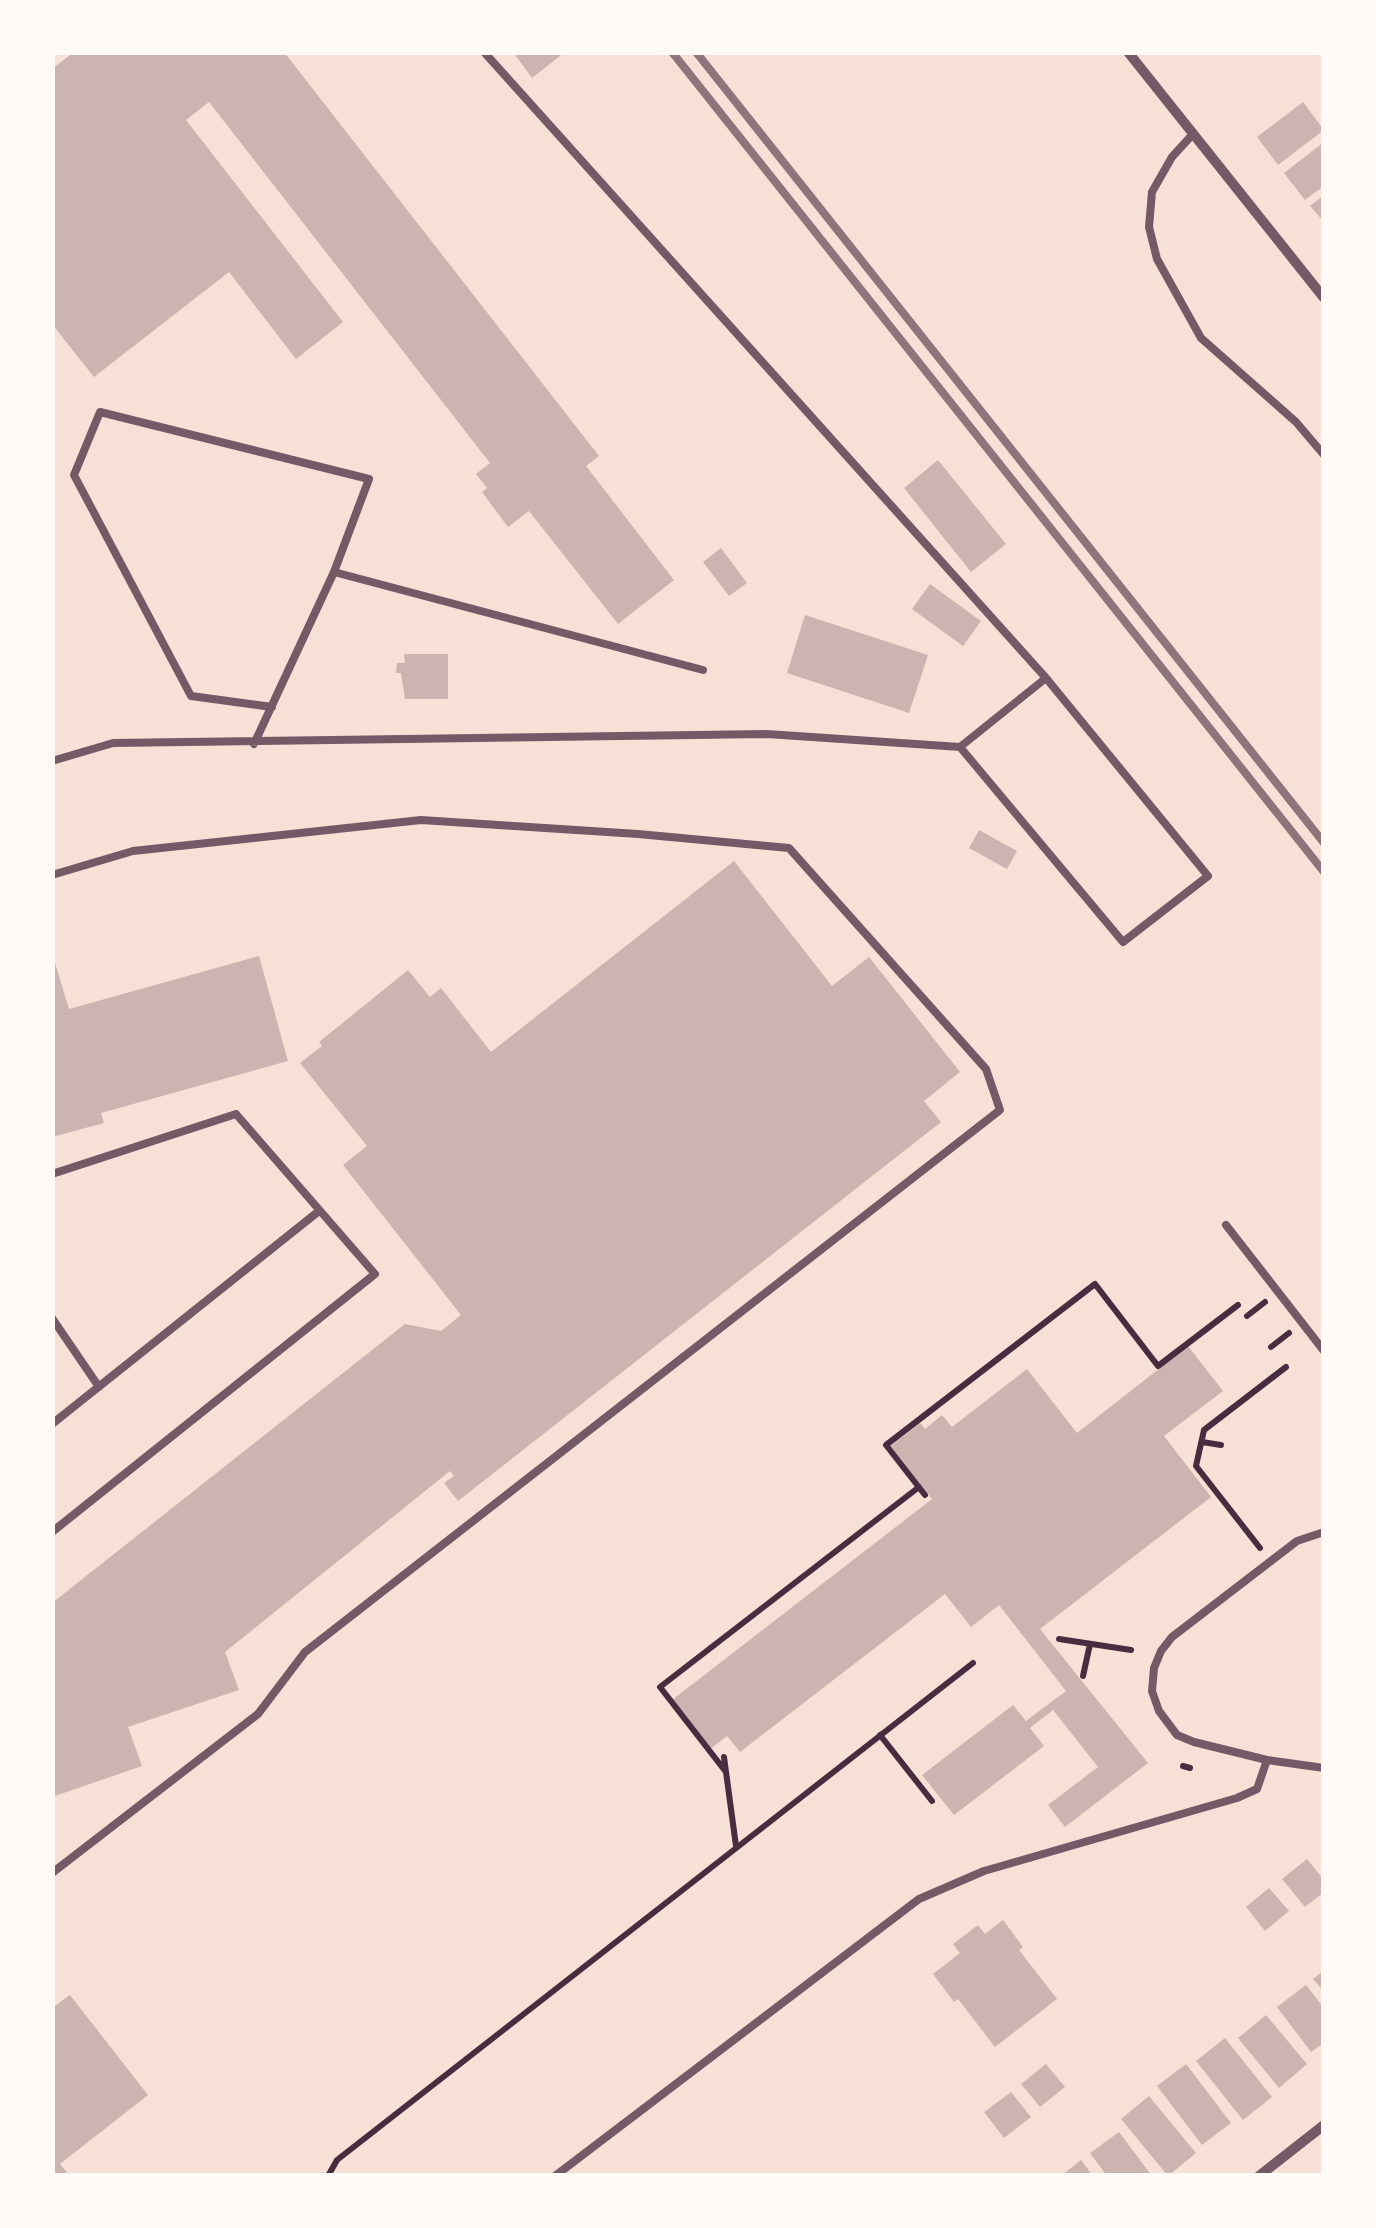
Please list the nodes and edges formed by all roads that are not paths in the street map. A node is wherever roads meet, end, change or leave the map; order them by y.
1 (484, 52) edge
2 (1128, 52) edge
3 (1193, 134) junction
4 (1324, 298) edge
5 (1322, 451) edge
6 (334, 572) junction
7 (703, 670) dead end
8 (1046, 678) junction
9 (272, 707) junction
10 (254, 744) junction
11 (960, 747) junction
12 (52, 761) edge
13 (52, 875) edge
14 (52, 1174) edge
15 (320, 1211) junction
16 (1226, 1225) dead end
17 (52, 1318) edge
18 (1324, 1351) edge
19 (99, 1387) junction
20 (52, 1424) edge
21 (52, 1532) edge
22 (1324, 1532) edge
23 (1268, 1760) junction
24 (1324, 1768) edge
25 (52, 1873) edge
26 (1324, 2125) edge
27 (555, 2176) edge
28 (1259, 2176) edge

1 - 8 lane
2 - 3 street
3 - 4 street
3 - 5 lane
6 - 7 lane
6 - 9 lane
6 - 9 lane
8 - 11 lane
8 - 11 lane
9 - 10 lane
10 - 11 lane
10 - 12 lane
13 - 25 lane
14 - 15 lane
15 - 19 lane
15 - 21 lane
16 - 18 lane
17 - 19 lane
19 - 20 lane
22 - 23 lane
23 - 24 lane
23 - 27 lane
26 - 28 street

